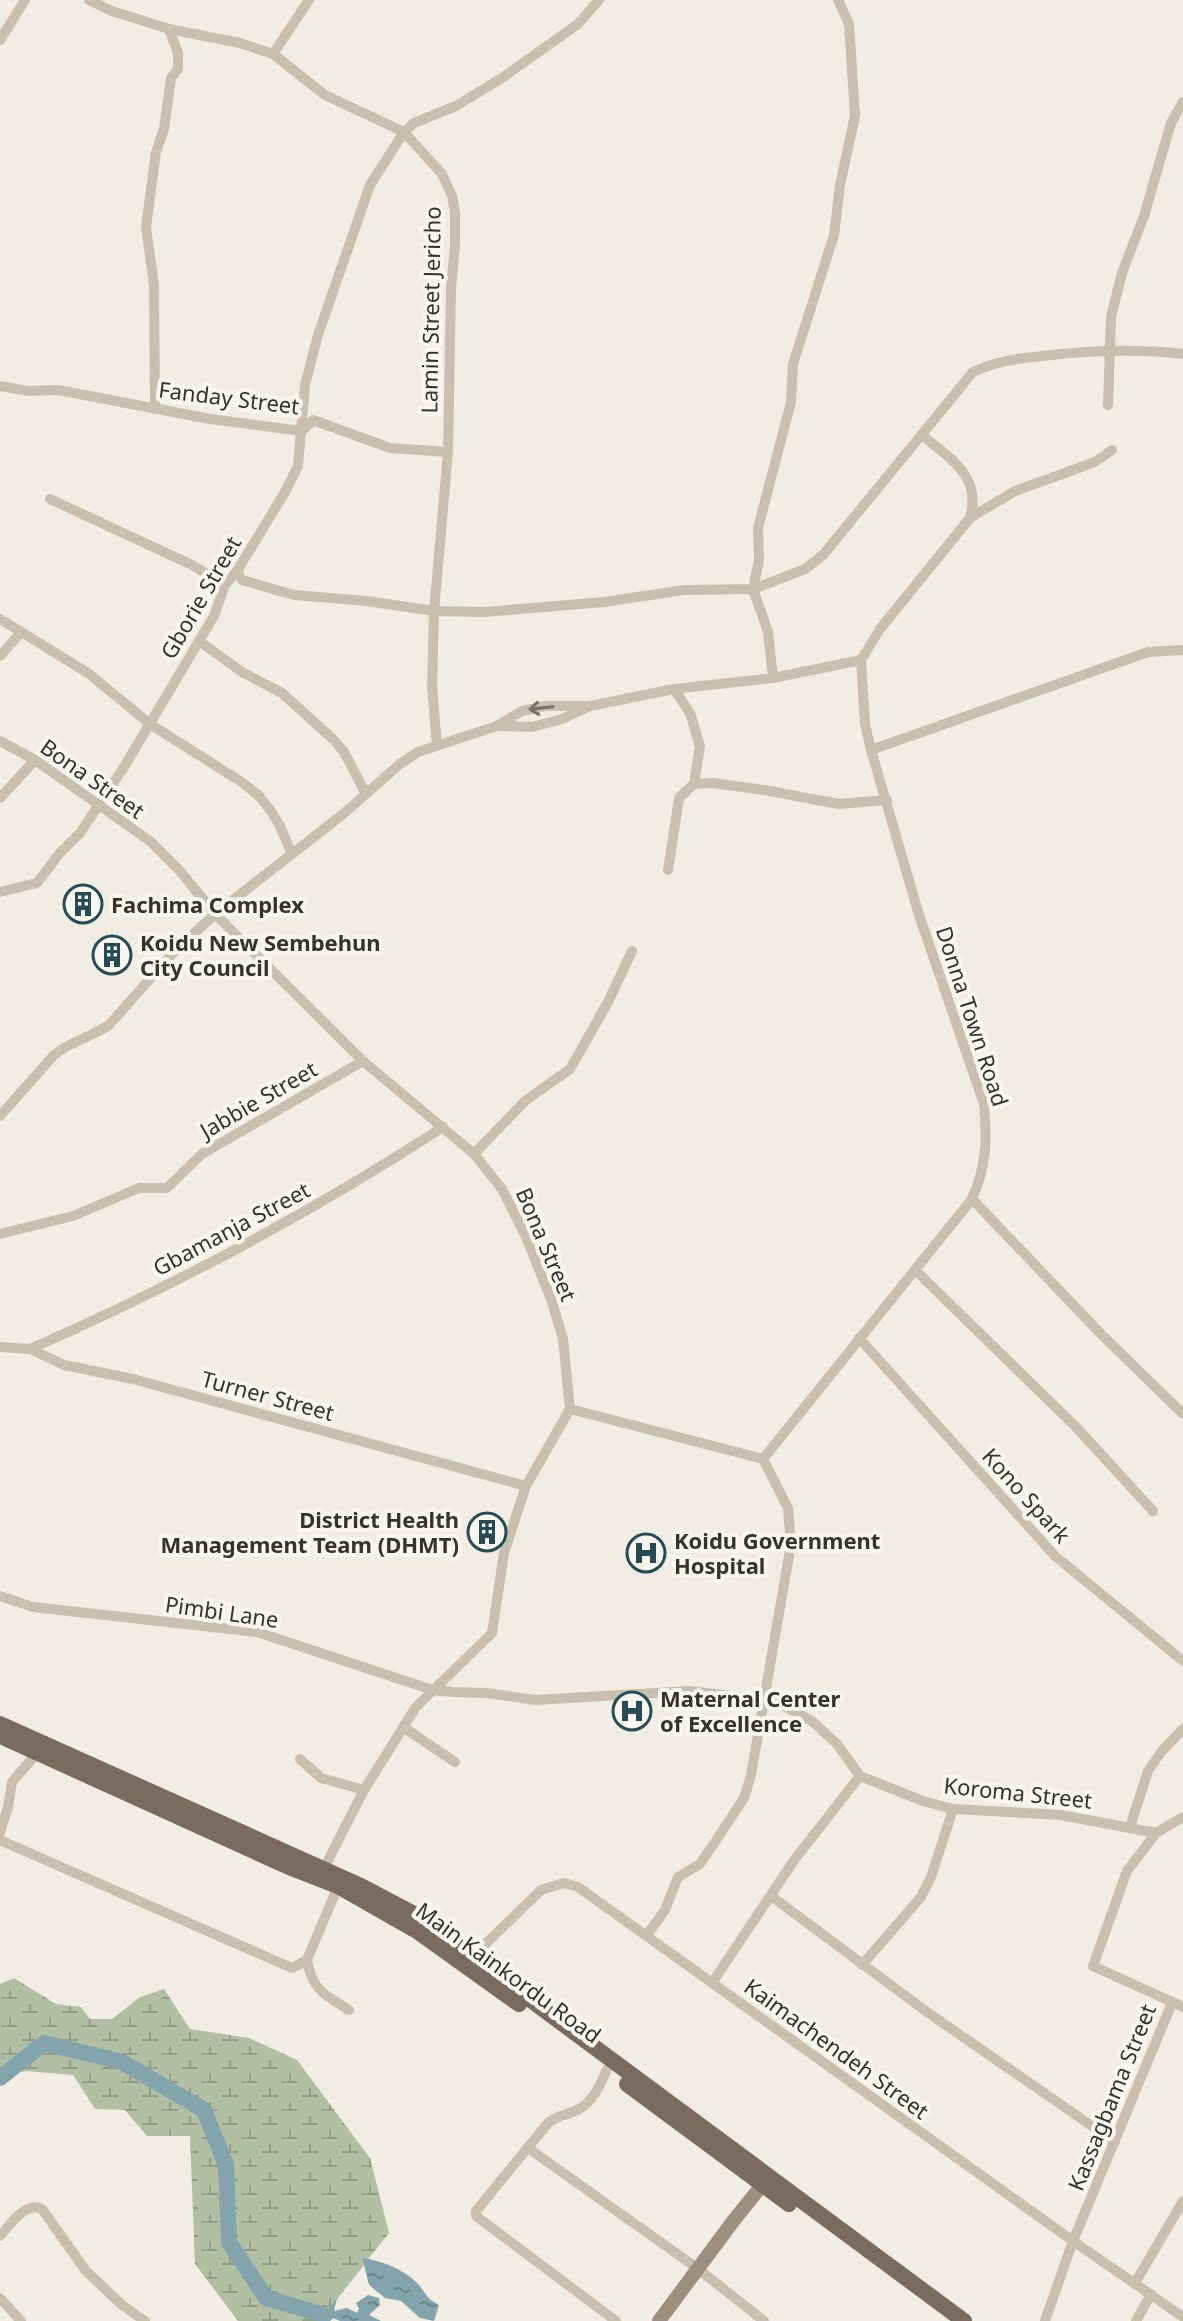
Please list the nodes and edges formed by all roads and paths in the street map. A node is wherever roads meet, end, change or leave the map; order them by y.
1 (25, 0) edge
2 (89, 0) edge
3 (309, 0) edge
4 (599, 0) edge
5 (838, 0) edge
6 (169, 29) junction
7 (0, 40) edge
8 (273, 54) junction
9 (1183, 102) edge
10 (404, 132) junction
11 (1111, 349) junction
12 (1183, 354) edge
13 (0, 386) edge
14 (1108, 405) dead end
15 (155, 409) junction
16 (302, 431) junction
17 (923, 436) junction
18 (1112, 450) dead end
19 (448, 452) junction
20 (50, 499) dead end
21 (970, 518) junction
22 (237, 571) junction
23 (225, 585) junction
24 (753, 589) junction
25 (434, 611) junction
26 (0, 619) edge
27 (21, 632) junction
28 (199, 641) junction
29 (1183, 650) edge
30 (0, 656) edge
31 (861, 660) junction
32 (773, 678) junction
33 (674, 689) junction
34 (590, 706) junction
35 (150, 724) junction
36 (497, 726) junction
37 (0, 741) edge
38 (437, 746) junction
39 (871, 750) junction
40 (35, 760) junction
41 (694, 784) junction
42 (366, 794) junction
43 (0, 798) edge
44 (887, 800) junction
45 (99, 804) junction
46 (292, 854) junction
47 (668, 870) dead end
48 (0, 892) edge
49 (215, 914) junction
50 (632, 951) dead end
51 (363, 1061) junction
52 (0, 1116) edge
53 (443, 1127) junction
54 (474, 1154) junction
55 (972, 1199) junction
56 (0, 1234) edge
57 (915, 1270) junction
58 (859, 1338) junction
59 (0, 1347) edge
60 (30, 1349) junction
61 (570, 1409) junction
62 (1183, 1414) edge
63 (763, 1459) junction
64 (526, 1486) junction
65 (1153, 1511) dead end
66 (0, 1596) edge
67 (1183, 1661) edge
68 (433, 1690) junction
69 (765, 1700) junction
70 (0, 1724) edge
71 (403, 1727) junction
72 (1183, 1729) edge
73 (0, 1735) edge
74 (37, 1746) junction
75 (300, 1759) dead end
76 (455, 1762) dead end
77 (860, 1776) junction
78 (112, 1780) junction
79 (364, 1790) junction
80 (953, 1809) junction
81 (1183, 1817) edge
82 (1130, 1827) junction
83 (0, 1832) edge
84 (1156, 1833) junction
85 (0, 1840) edge
86 (321, 1874) junction
87 (338, 1886) junction
88 (771, 1896) junction
89 (647, 1935) junction
90 (307, 1960) junction
91 (469, 1961) junction
92 (862, 1965) junction
93 (712, 1983) junction
94 (1172, 2003) junction
95 (1183, 2007) edge
96 (349, 2010) dead end
97 (541, 2013) junction
98 (607, 2069) junction
99 (662, 2102) junction
100 (1115, 2142) junction
101 (528, 2148) junction
102 (766, 2180) junction
103 (1183, 2201) edge
104 (0, 2236) edge
105 (1073, 2241) junction
106 (697, 2268) junction
107 (1135, 2283) junction
108 (917, 2292) junction
109 (1151, 2294) junction
110 (0, 2298) edge
111 (1183, 2317) edge
112 (21, 2321) edge
113 (145, 2321) edge
114 (616, 2321) edge
115 (659, 2321) edge
116 (764, 2321) edge
117 (947, 2321) edge
118 (964, 2321) edge
119 (1045, 2321) edge
120 (1136, 2321) edge

1 - 7 street
2 - 6 street, Lamin Street Jericho
3 - 8 street
4 - 10 street
5 - 24 street
6 - 8 street, Lamin Street Jericho
6 - 15 street
8 - 10 street, Lamin Street Jericho
9 - 11 street
10 - 16 street, Gborie Street
10 - 19 street, Lamin Street Jericho
11 - 12 street
11 - 14 street
11 - 17 street
13 - 15 street, Fanday Street
15 - 16 street, Fanday Street
16 - 19 street, Fanday Street
16 - 22 street, Gborie Street
17 - 21 street
17 - 24 street
18 - 21 street
19 - 25 street, Lamin Street Jericho
20 - 23 street
21 - 31 street
22 - 23 street, Gborie Street
22 - 25 street
23 - 28 street, Gborie Street
24 - 25 street
24 - 32 street
25 - 38 street, Lamin Street Jericho
26 - 27 street
27 - 30 street
27 - 35 street
28 - 35 street, Gborie Street
28 - 42 street
29 - 39 street
31 - 32 street
31 - 39 street, Donna Town Road
32 - 33 street
33 - 34 street
33 - 41 street
34 - 36 street
34 -> 36 street
35 - 45 street, Gborie Street
35 - 46 street
36 - 38 street
37 - 40 street, Bona Street
38 - 42 street
39 - 44 street, Donna Town Road
40 - 43 street
40 - 45 street, Bona Street
41 - 44 street
41 - 47 street
42 - 46 street
44 - 55 street, Donna Town Road
45 - 48 street, Gborie Street
45 - 49 street, Bona Street
46 - 49 street
49 - 51 street, Bona Street
49 - 52 street
50 - 54 street
51 - 53 street, Bona Street
51 - 56 street, Jabbie Street
53 - 54 street, Bona Street
53 - 60 street, Gbamanja Street
54 - 61 street, Bona Street
55 - 57 street, Donna Town Road
55 - 62 street
57 - 58 street, Donna Town Road
57 - 65 street
58 - 63 street, Donna Town Road
58 - 67 street, Kono Spark
59 - 60 street, Turner Street
60 - 64 street, Turner Street
61 - 63 street
61 - 64 street
63 - 69 street
64 - 68 street
66 - 68 street, Pimbi Lane
68 - 69 street, Pimbi Lane
68 - 71 street
69 - 77 street
69 - 89 street
70 - 74 main road
71 - 76 street
71 - 79 street
72 - 82 street
73 - 74 main road, Main Kainkordu Road
74 - 78 main road, Main Kainkordu Road
74 - 83 street
75 - 79 street
77 - 80 street, Koroma Street
77 - 88 street
78 - 86 main road, Main Kainkordu Road
78 - 86 main road, Main Kainkordu Road
79 - 86 street
80 - 82 street, Koroma Street
80 - 92 street
81 - 84 street, Kassagbama Street
82 - 84 street, Koroma Street
84 - 94 street, Kassagbama Street
85 - 90 street
86 - 87 main road, Main Kainkordu Road
86 - 91 main road
87 - 90 street
87 - 91 main road, Main Kainkordu Road
88 - 92 street
88 - 93 street
89 - 91 street, Kaimachendeh Street
89 - 93 street, Kaimachendeh Street
90 - 96 street
91 - 97 main road
92 - 100 street
93 - 105 street, Kaimachendeh Street
94 - 95 street
94 - 100 street, Kassagbama Street
97 - 98 main road, Main Kainkordu Road
97 - 99 main road
98 - 99 main road, Main Kainkordu Road
98 - 101 street
99 - 102 main road
100 - 105 street, Kassagbama Street
101 - 106 street
101 - 114 street
102 - 106 main road
102 - 108 main road
103 - 107 street
104 - 113 street
105 - 107 street, Kaimachendeh Street
105 - 119 street, Kassagbama Street
106 - 115 main road
106 - 116 street
107 - 109 street, Kaimachendeh Street
108 - 117 main road
108 - 118 main road
109 - 111 street, Kaimachendeh Street
109 - 120 street
110 - 112 street

